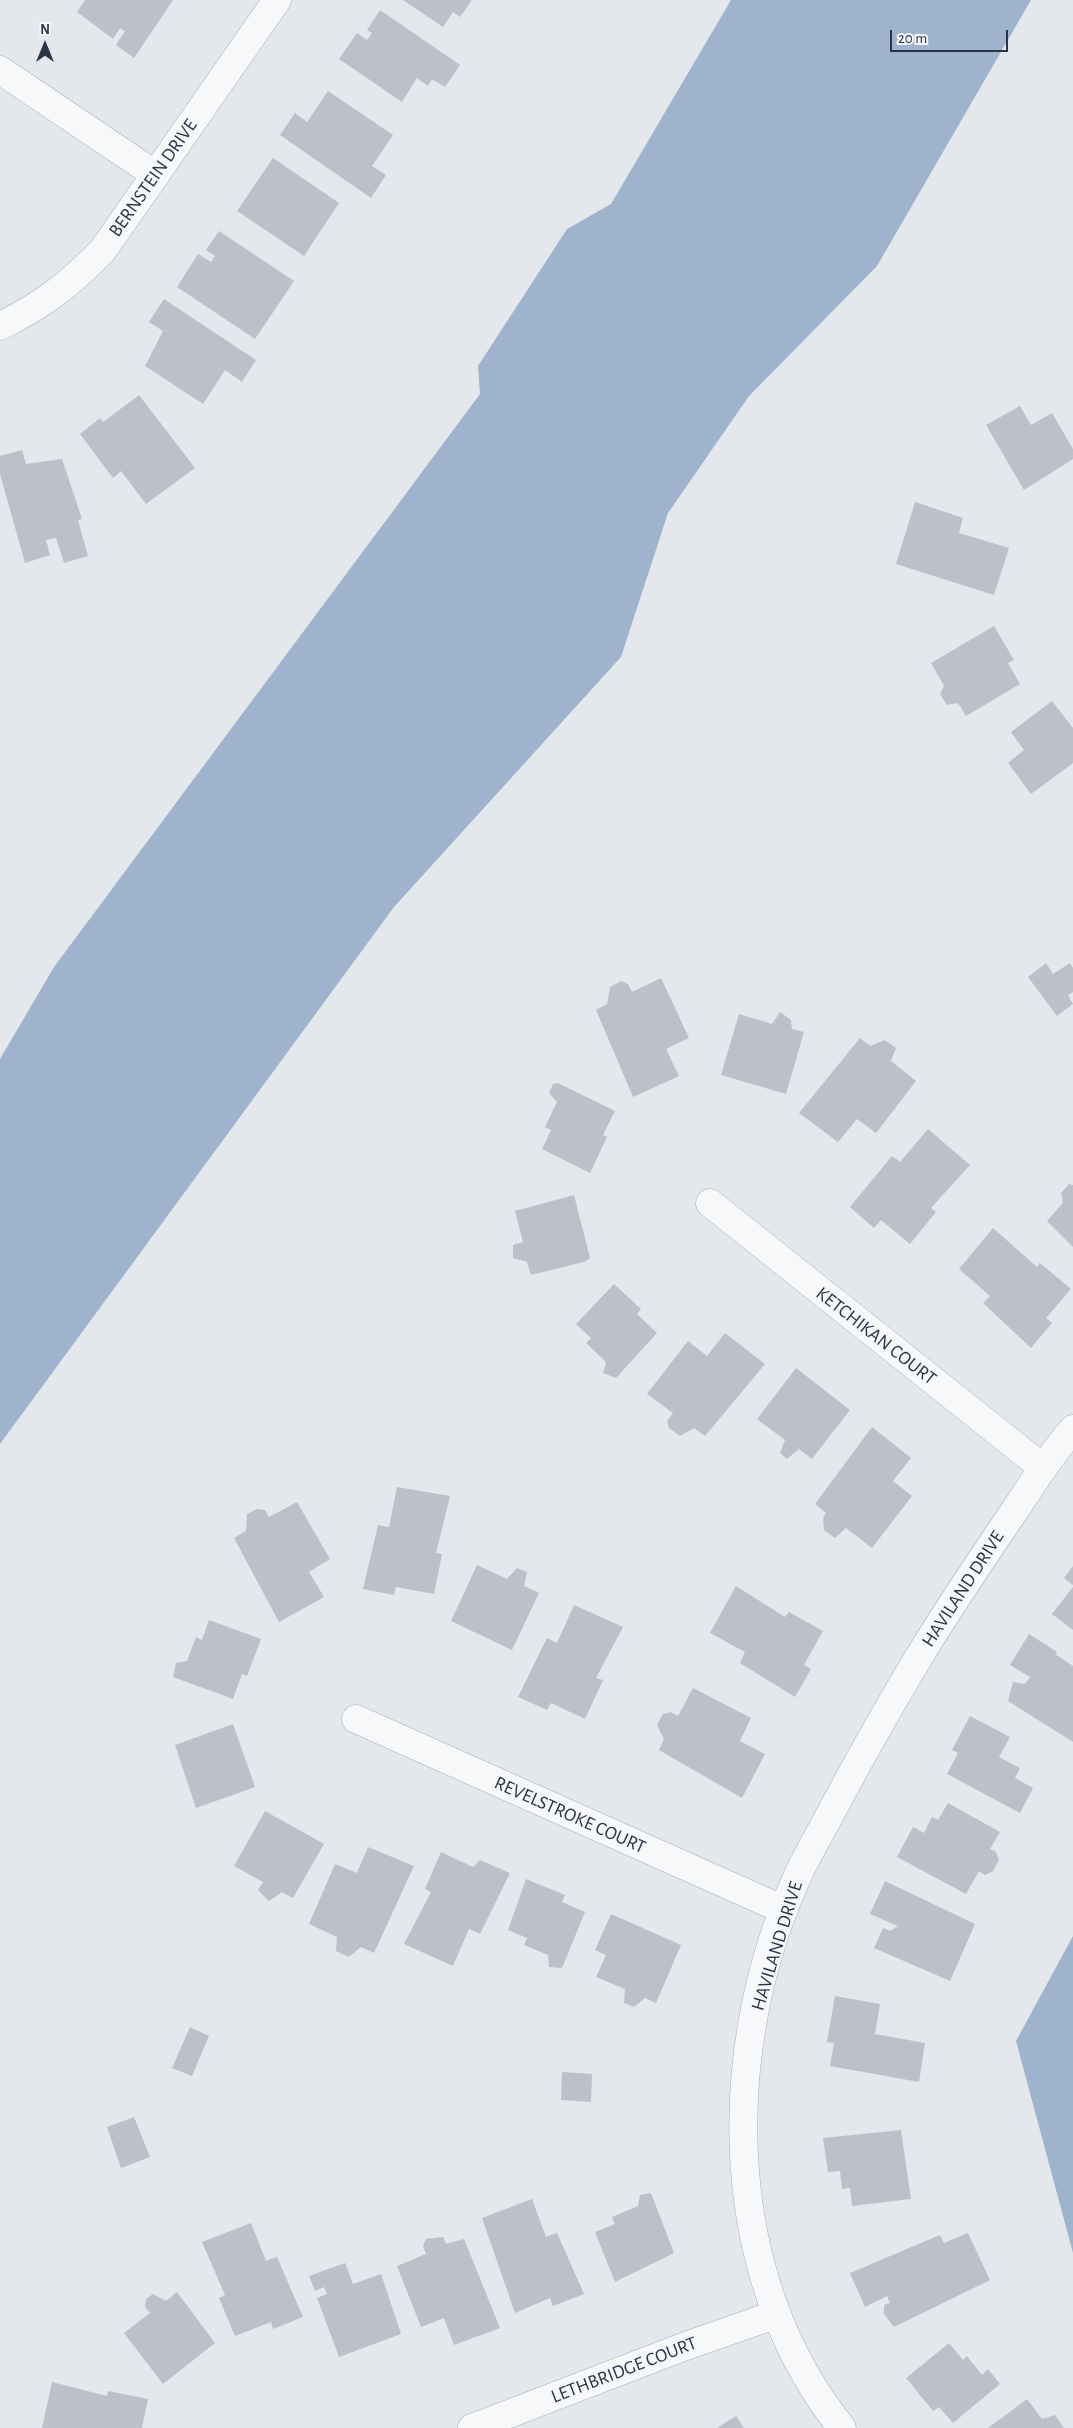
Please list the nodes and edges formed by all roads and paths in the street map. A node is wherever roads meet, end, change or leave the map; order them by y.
1 (277, 0) edge
2 (0, 70) edge
3 (156, 175) junction
4 (0, 326) edge
5 (710, 1203) dead end
6 (1073, 1429) edge
7 (1043, 1468) junction
8 (356, 1719) dead end
9 (784, 1910) junction
10 (777, 2314) junction
11 (472, 2428) edge
12 (842, 2428) edge

1 - 3 street, BERNSTEIN DRIVE
2 - 3 street
3 - 4 street, BERNSTEIN DRIVE
5 - 7 street, KETCHIKAN COURT
6 - 7 street, HAVILAND DRIVE
7 - 9 street, HAVILAND DRIVE
8 - 9 street, REVELSTROKE COURT
9 - 10 street, HAVILAND DRIVE
10 - 11 street, LETHBRIDGE COURT
10 - 12 street, HAVILAND DRIVE

